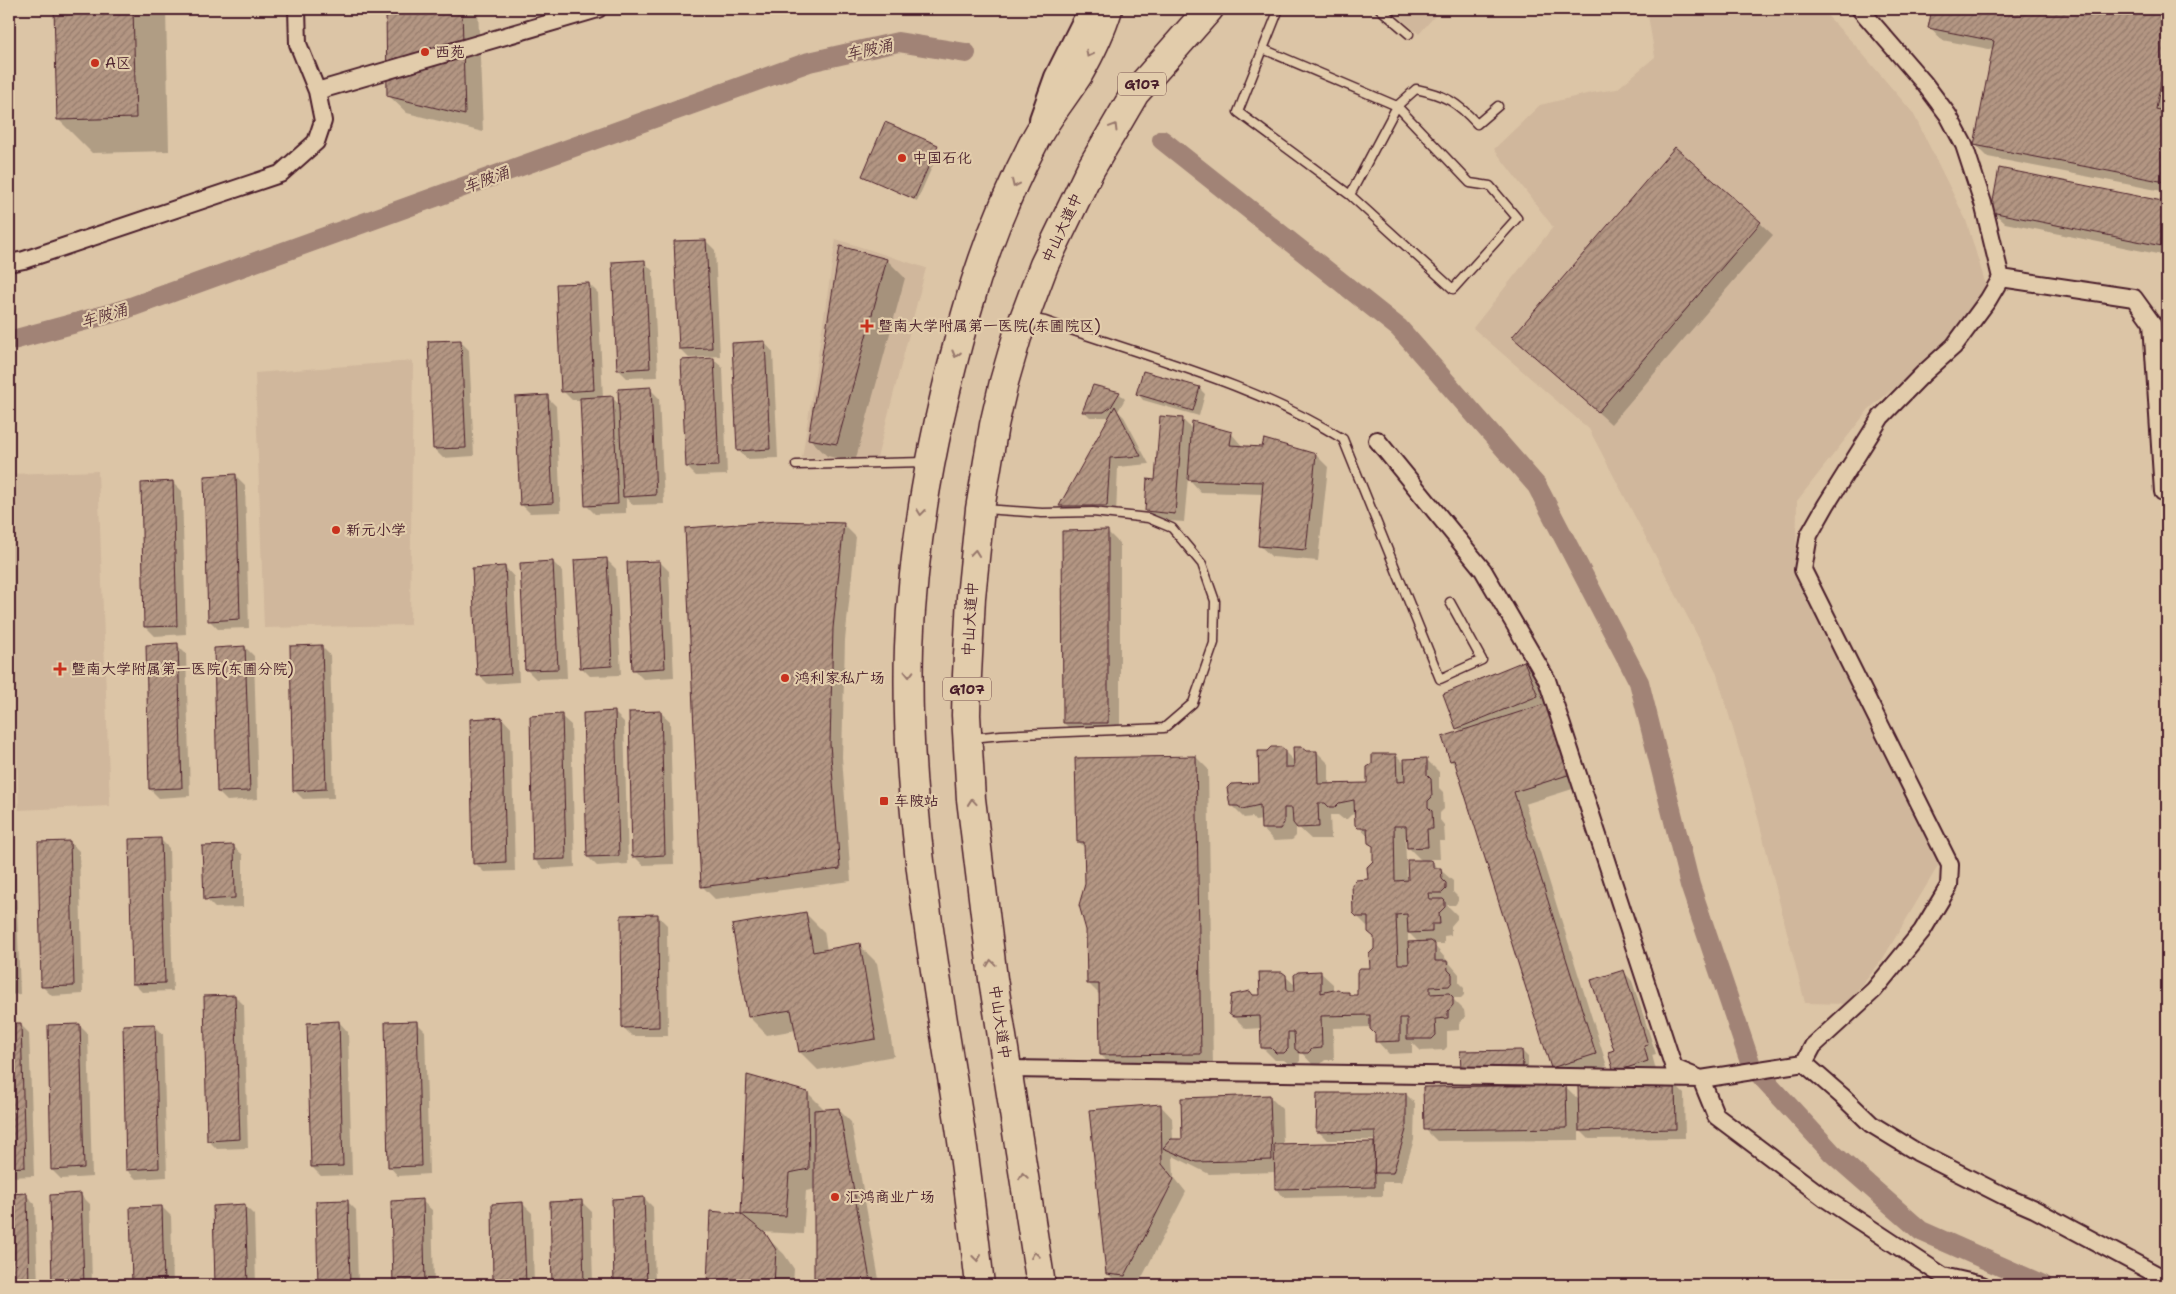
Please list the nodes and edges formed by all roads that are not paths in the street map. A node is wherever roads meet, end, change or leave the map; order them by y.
1 (297, 9) edge
2 (598, 9) edge
3 (1209, 9) edge
4 (1279, 9) edge
5 (1380, 9) edge
6 (1860, 9) edge
7 (1090, 10) edge
8 (1409, 34) dead end
9 (1263, 49) junction
10 (317, 90) junction
11 (1398, 106) junction
12 (1498, 106) dead end
13 (1350, 195) junction
14 (9, 263) edge
15 (2002, 278) junction
16 (1024, 317) junction
17 (2160, 324) edge
18 (1377, 440) dead end
19 (930, 462) junction
20 (796, 465) dead end
21 (2163, 492) dead end
22 (980, 508) junction
23 (1450, 602) dead end
24 (968, 738) junction
25 (1804, 1064) junction
26 (1007, 1069) junction
27 (1701, 1079) junction
28 (2167, 1280) edge
29 (980, 1285) edge
30 (1041, 1285) edge
31 (1982, 1285) edge

1 - 10 street
2 - 10 street
16 -> 3 highway, 中山大道中 / G107
4 - 9 lane
5 - 8 lane
6 - 15 street
7 -> 19 highway
9 - 11 lane
9 - 13 lane
10 - 14 street
11 - 12 lane
11 - 13 lane
11 - 13 lane
15 - 17 street
15 - 25 street
16 - 22 highway, 中山大道中 / G107
16 - 23 lane
17 - 21 street
18 - 27 street
19 - 20 lane
19 -> 29 highway
24 -> 22 highway, 中山大道中 / G107
22 - 24 lane
26 -> 24 highway, 中山大道中 / G107
25 - 27 street
25 - 28 street
26 - 27 street
30 -> 26 highway, 中山大道中 / G107
27 - 31 street

